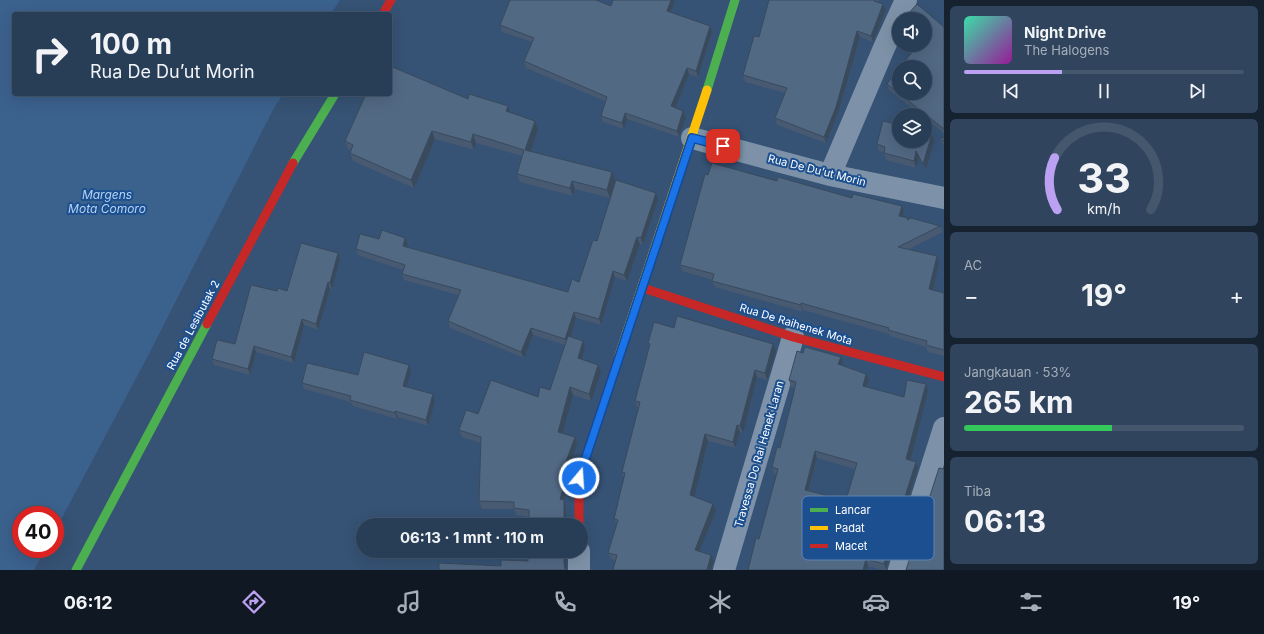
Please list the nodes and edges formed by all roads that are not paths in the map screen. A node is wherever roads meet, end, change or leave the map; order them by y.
1 (391, 0) edge
2 (735, 0) edge
3 (906, 0) edge
4 (383, 12) edge
5 (333, 96) edge
6 (692, 138) junction
7 (830, 175) junction
8 (944, 198) edge
9 (643, 288) junction
10 (793, 337) junction
11 (944, 377) edge
12 (944, 428) edge
13 (922, 496) edge
14 (579, 518) edge
15 (579, 558) edge
16 (902, 560) edge
17 (76, 570) edge
18 (579, 570) edge
19 (724, 570) edge
20 (899, 570) edge

1 - 4 street
2 - 6 street
3 - 7 street
5 - 17 street, Rua de Lesibutak 2
6 - 7 street, Rua De Du’ut Morin
6 - 9 street
7 - 8 street, Rua De Du’ut Morin
9 - 10 street, Rua De Raihenek Mota
9 - 14 street
10 - 11 street, Rua De Raihenek Mota
10 - 19 street, Travessa Do Rai Henek Laran
12 - 13 street
15 - 18 street
16 - 20 street

